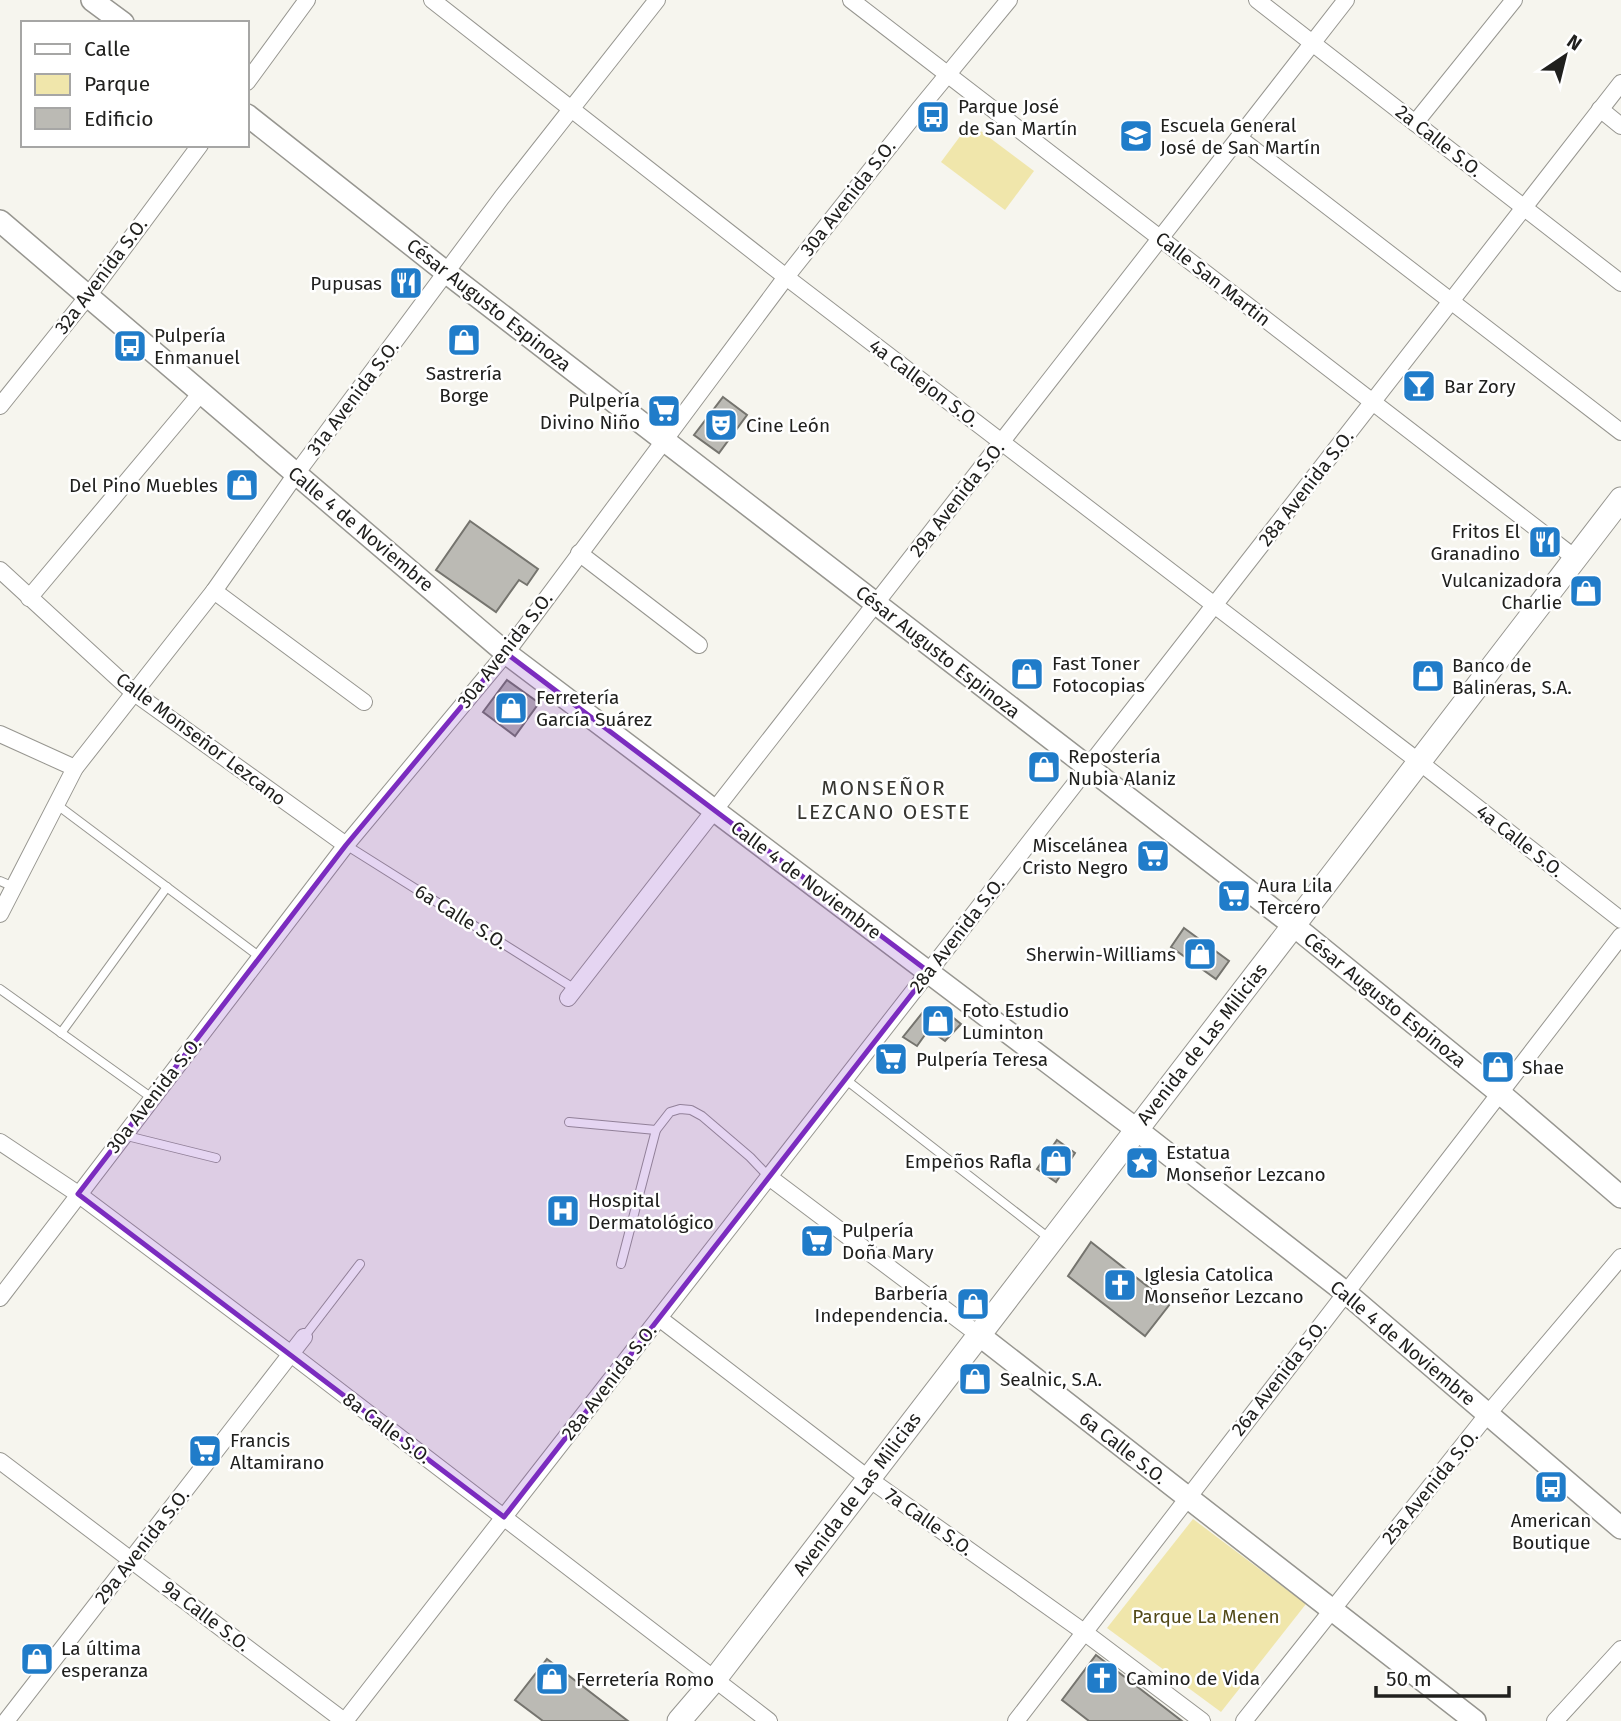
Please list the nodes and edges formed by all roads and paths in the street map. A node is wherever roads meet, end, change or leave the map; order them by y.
1 (92, 0) edge
2 (307, 0) edge
3 (432, 0) edge
4 (657, 0) edge
5 (851, 0) edge
6 (1009, 0) edge
7 (1256, 0) edge
8 (1346, 0) edge
9 (1514, 0) edge
10 (120, 21) edge
11 (1312, 43) junction
12 (948, 74) junction
13 (248, 81) edge
14 (1621, 83) edge
15 (572, 109) junction
16 (1600, 110) junction
17 (248, 116) edge
18 (1415, 123) junction
19 (1621, 126) edge
20 (1238, 138) junction
21 (199, 147) edge
22 (1524, 207) junction
23 (0, 220) edge
24 (1160, 238) junction
25 (447, 274) junction
26 (786, 277) junction
27 (1621, 283) edge
28 (88, 296) junction
29 (1450, 302) junction
30 (201, 393) junction
31 (1373, 401) junction
32 (0, 406) edge
33 (1621, 432) edge
34 (662, 440) junction
35 (1002, 442) junction
36 (296, 474) junction
37 (1621, 499) edge
38 (579, 553) junction
39 (1575, 558) junction
40 (0, 570) edge
41 (214, 591) junction
42 (29, 598) junction
43 (875, 604) junction
44 (1214, 605) junction
45 (699, 645) dead end
46 (506, 653) junction
47 (133, 692) junction
48 (364, 702) dead end
49 (0, 734) edge
50 (1418, 761) junction
51 (1088, 767) junction
52 (75, 768) junction
53 (56, 804) junction
54 (714, 810) junction
55 (346, 845) junction
56 (7, 884) edge
57 (167, 887) junction
58 (0, 914) edge
59 (1621, 920) edge
60 (1293, 925) junction
61 (1621, 936) edge
62 (260, 957) junction
63 (929, 972) junction
64 (0, 989) edge
65 (572, 993) joint
66 (61, 1033) junction
67 (845, 1079) junction
68 (1501, 1094) junction
69 (152, 1098) junction
70 (569, 1122) dead end
71 (1136, 1129) junction
72 (656, 1130) junction
73 (123, 1135) junction
74 (0, 1142) edge
75 (216, 1158) dead end
76 (769, 1177) junction
77 (78, 1194) junction
78 (1621, 1198) edge
79 (1051, 1240) junction
80 (1621, 1257) edge
81 (360, 1264) dead end
82 (621, 1264) dead end
83 (1345, 1293) junction
84 (0, 1298) edge
85 (659, 1318) junction
86 (979, 1335) junction
87 (304, 1337) joint
88 (291, 1354) junction
89 (1487, 1415) junction
90 (0, 1461) edge
91 (869, 1479) junction
92 (1187, 1498) junction
93 (504, 1517) junction
94 (1621, 1528) edge
95 (131, 1560) junction
96 (1331, 1609) junction
97 (1084, 1632) junction
98 (1621, 1649) edge
99 (715, 1679) junction
100 (6, 1721) edge
101 (345, 1721) edge
102 (679, 1721) edge
103 (769, 1721) edge
104 (1016, 1721) edge
105 (1202, 1721) edge
106 (1244, 1721) edge
107 (1475, 1721) edge
108 (1555, 1721) edge

1 - 10 street
2 - 13 street
3 - 15 street, 4a Callejon S.O.
4 - 15 street, 31a Avenida S.O.
5 - 12 street, Calle San Martin
6 - 12 street, 30a Avenida S.O.
7 - 11 street, 2a Calle S.O.
8 - 11 street, 29a Avenida S.O.
9 - 18 street
11 - 18 street, 2a Calle S.O.
11 - 20 street, 29a Avenida S.O.
12 - 24 street, Calle San Martin
12 - 26 street, 30a Avenida S.O.
14 - 16 street, 28a Avenida S.O.
15 - 25 street, 31a Avenida S.O.
15 - 26 street, 4a Callejon S.O.
16 - 19 street
16 - 22 street, 28a Avenida S.O.
17 - 25 street, César Augusto Espinoza
18 - 22 street, 2a Calle S.O.
20 - 24 street, 29a Avenida S.O.
20 - 29 street
21 - 28 street, 32a Avenida S.O.
22 - 27 street, 2a Calle S.O.
22 - 29 street, 28a Avenida S.O.
23 - 28 street, Calle 4 de Noviembre
24 - 31 street, Calle San Martin
24 - 35 street, 29a Avenida S.O.
25 - 34 street, César Augusto Espinoza
25 - 36 street, 31a Avenida S.O.
26 - 34 street, 30a Avenida S.O.
26 - 35 street, 4a Callejon S.O.
28 - 30 street, Calle 4 de Noviembre
28 - 32 street, 32a Avenida S.O.
29 - 31 street, 28a Avenida S.O.
29 - 33 street
30 - 36 street, Calle 4 de Noviembre
30 - 42 street
31 - 39 street, Calle San Martin
31 - 44 street, 28a Avenida S.O.
34 - 38 street, 30a Avenida S.O.
34 - 43 street, César Augusto Espinoza
35 - 43 street, 29a Avenida S.O.
35 - 44 street, 4a Callejon S.O.
36 - 41 street, 31a Avenida S.O.
36 - 46 street, Calle 4 de Noviembre
37 - 39 main road, Avenida de Las Milicias
38 - 45 street
38 - 46 street, 30a Avenida S.O.
39 - 50 main road, Avenida de Las Milicias
40 - 42 street, Calle Monseñor Lezcano
41 - 47 street, 31a Avenida S.O.
41 - 48 street
42 - 47 street, Calle Monseñor Lezcano
43 - 51 street, César Augusto Espinoza
43 - 54 street, 29a Avenida S.O.
44 - 50 street, 4a Callejon S.O.
44 - 51 street, 28a Avenida S.O.
46 - 54 street, Calle 4 de Noviembre
46 - 55 street, 30a Avenida S.O.
47 - 52 street, 31a Avenida S.O.
47 - 55 street, Calle Monseñor Lezcano
49 - 52 street
50 - 59 street, 4a Calle S.O.
50 - 60 main road, Avenida de Las Milicias
51 - 60 street, César Augusto Espinoza
51 - 63 street, 28a Avenida S.O.
52 - 53 street, 31a Avenida S.O.
53 - 56 street, 31a Avenida S.O.
53 - 57 lane
54 - 63 street, Calle 4 de Noviembre
54 - 65 street, 29a Avenida S.O.
55 - 62 street, 30a Avenida S.O.
55 - 65 lane, 6a Calle S.O.
56 - 58 street, 31a Avenida S.O.
57 - 62 lane
57 - 66 lane
60 - 68 street, César Augusto Espinoza
60 - 71 main road, Avenida de Las Milicias
61 - 68 street, 26a Avenida S.O.
62 - 69 street, 30a Avenida S.O.
63 - 67 street, 28a Avenida S.O.
63 - 71 street, Calle 4 de Noviembre
64 - 66 lane
66 - 69 lane
67 - 76 street, 28a Avenida S.O.
67 - 79 lane
68 - 78 street, César Augusto Espinoza
68 - 83 street, 26a Avenida S.O.
69 - 73 street, 30a Avenida S.O.
70 - 72 lane
71 - 79 main road, Avenida de Las Milicias
71 - 83 street, Calle 4 de Noviembre
72 - 76 lane
72 - 82 lane
73 - 75 lane
73 - 77 street, 30a Avenida S.O.
74 - 77 street, 8a Calle S.O.
76 - 85 street, 28a Avenida S.O.
76 - 86 street, 6a Calle S.O.
77 - 84 street, 30a Avenida S.O.
77 - 88 street, 8a Calle S.O.
79 - 86 main road, Avenida de Las Milicias
80 - 89 street, 25a Avenida S.O.
81 - 87 lane
83 - 89 street, Calle 4 de Noviembre
83 - 92 street, 26a Avenida S.O.
85 - 91 street, 7a Calle S.O.
85 - 93 street, 28a Avenida S.O.
86 - 91 main road, Avenida de Las Milicias
86 - 92 street, 6a Calle S.O.
87 - 88 street, 29a Avenida S.O.
88 - 93 street, 8a Calle S.O.
88 - 95 street, 29a Avenida S.O.
89 - 94 street, Calle 4 de Noviembre
89 - 96 street, 25a Avenida S.O.
90 - 95 street, 9a Calle S.O.
91 - 97 street, 7a Calle S.O.
91 - 99 main road, Avenida de Las Milicias
92 - 96 street, 6a Calle S.O.
92 - 97 street, 26a Avenida S.O.
93 - 99 street, 8a Calle S.O.
93 - 101 street, 28a Avenida S.O.
95 - 100 street, 29a Avenida S.O.
95 - 101 street, 9a Calle S.O.
96 - 106 street, 25a Avenida S.O.
96 - 107 street, 6a Calle S.O.
97 - 104 street, 26a Avenida S.O.
97 - 105 street, 7a Calle S.O.
98 - 108 street
99 - 102 main road, Avenida de Las Milicias
99 - 103 street, 8a Calle S.O.

